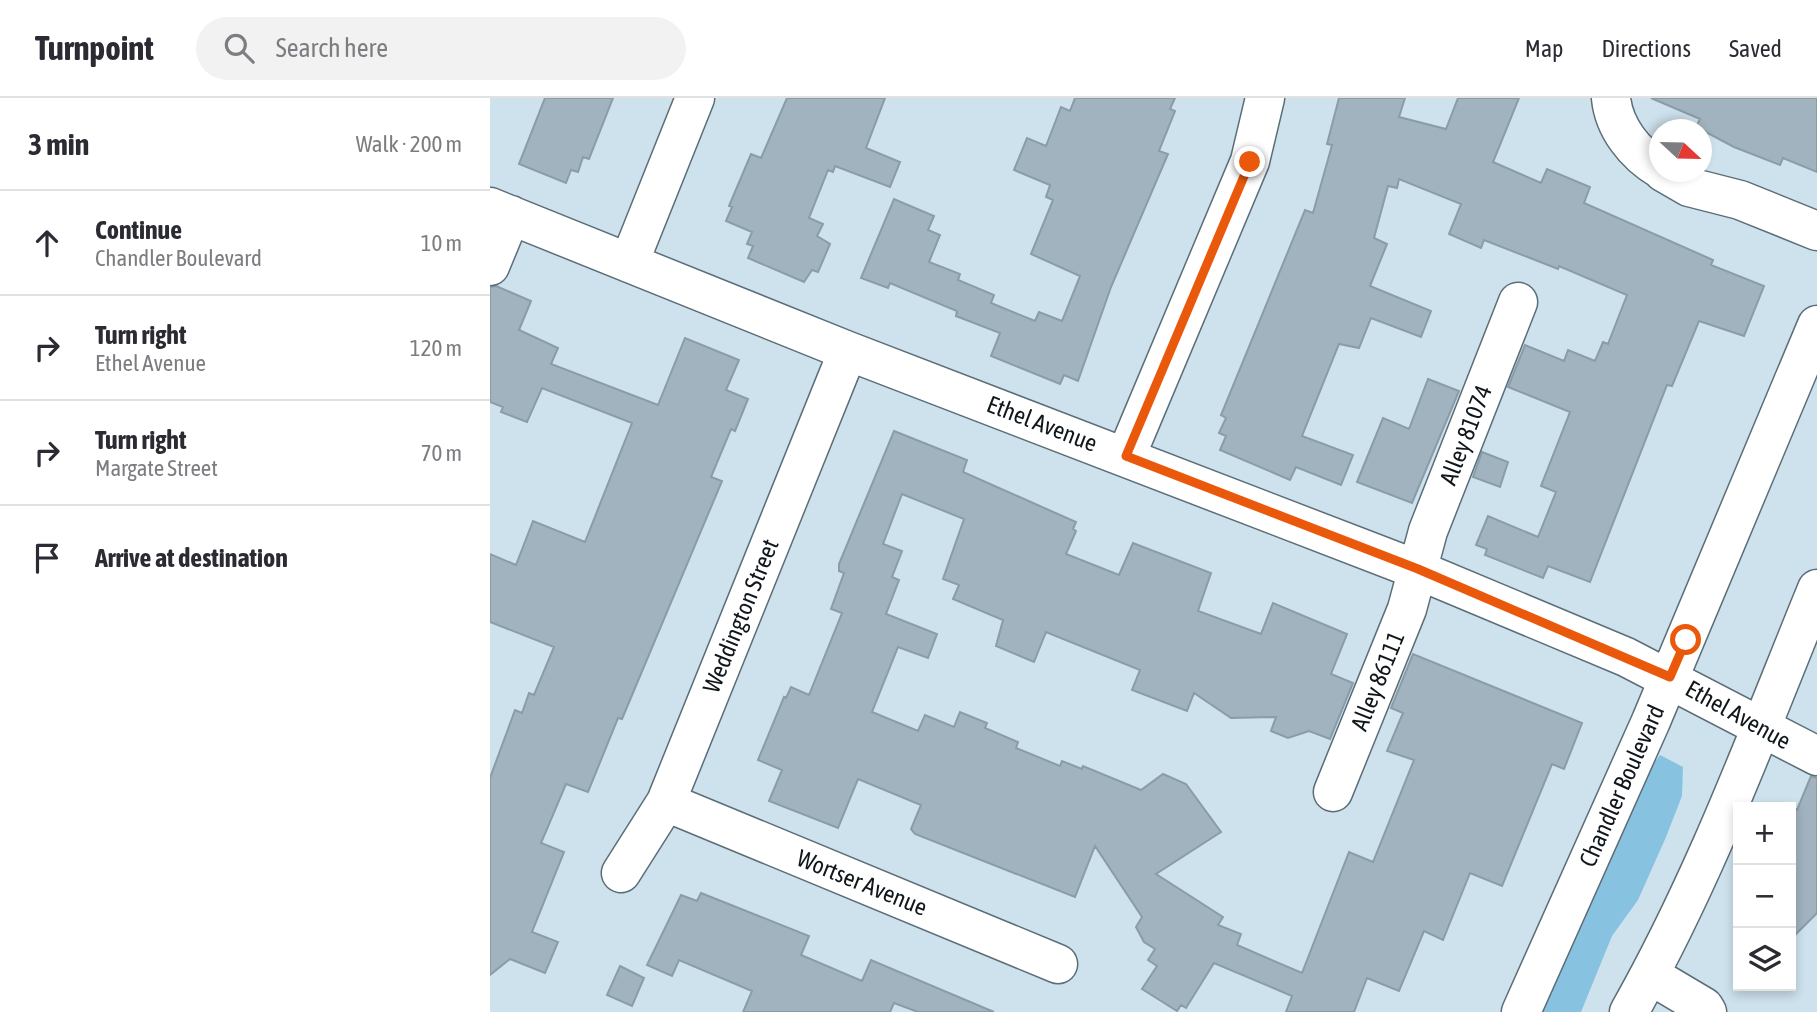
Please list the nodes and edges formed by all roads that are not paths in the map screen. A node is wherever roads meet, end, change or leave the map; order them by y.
1 (695, 98) edge
2 (1265, 98) edge
3 (1611, 98) edge
4 (1649, 161) edge
5 (1681, 182) edge
6 (501, 211) edge
7 (1817, 231) edge
8 (629, 263) junction
9 (490, 266) edge
10 (1518, 302) dead end
11 (1817, 326) edge
12 (848, 351) junction
13 (1126, 456) junction
14 (1418, 569) junction
15 (1817, 589) edge
16 (1670, 677) junction
17 (1761, 729) junction
18 (1817, 756) edge
19 (1334, 792) dead end
20 (666, 802) junction
21 (621, 873) dead end
22 (1058, 964) dead end
23 (1650, 975) junction
24 (1521, 1012) edge
25 (1629, 1012) edge
26 (1707, 1012) edge

1 - 8 street
2 - 13 street
3 - 4 street
5 - 7 street
6 - 8 street, Ethel Avenue
6 - 9 street
8 - 12 street, Ethel Avenue
10 - 14 street, Alley 81074
11 - 16 street, Chandler Boulevard
12 - 13 street, Ethel Avenue
12 - 20 street, Weddington Street
13 - 14 street, Ethel Avenue
14 - 16 street, Ethel Avenue
14 - 19 street, Alley 86111
15 - 17 street
16 - 17 street, Ethel Avenue
16 - 24 street, Chandler Boulevard
17 - 18 street, Ethel Avenue
17 - 23 street
20 - 21 street, Weddington Street
20 - 22 street, Wortser Avenue
23 - 25 street
23 - 26 street

